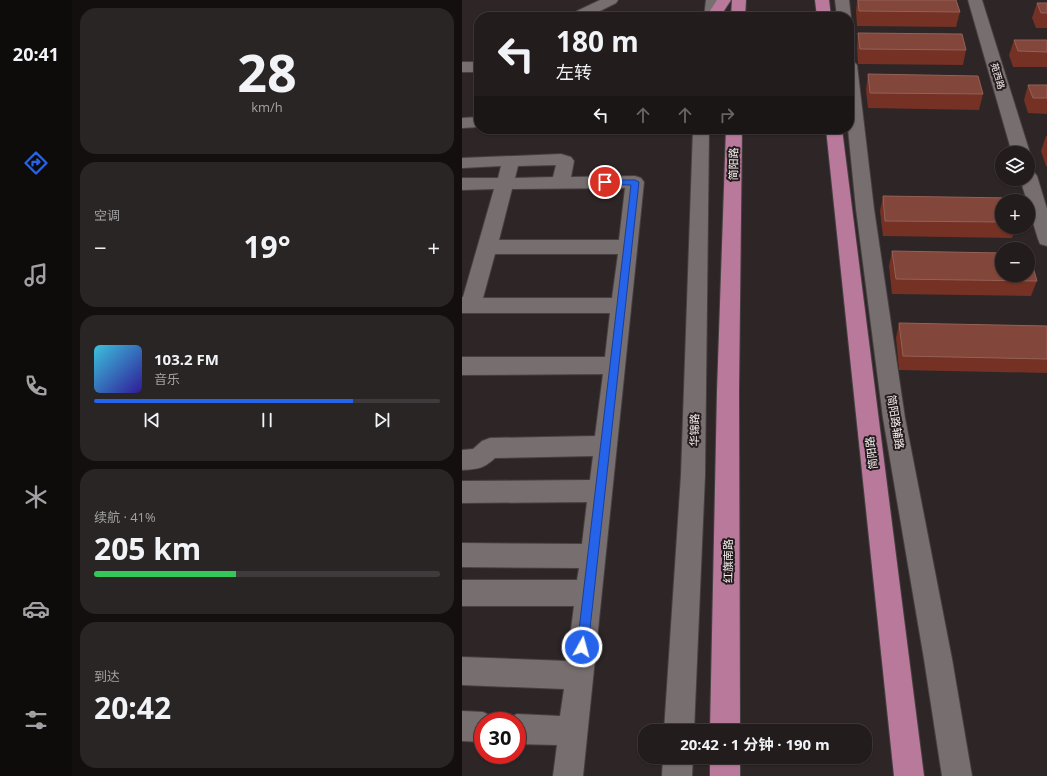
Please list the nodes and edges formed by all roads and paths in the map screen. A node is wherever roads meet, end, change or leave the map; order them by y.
1 (582, 0) edge
2 (611, 0) edge
3 (713, 0) edge
4 (724, 0) edge
5 (739, 0) edge
6 (822, 0) edge
7 (842, 0) edge
8 (975, 0) edge
9 (596, 7) junction
10 (586, 12) edge
11 (712, 12) edge
12 (716, 12) edge
13 (738, 12) edge
14 (823, 12) edge
15 (843, 12) edge
16 (462, 67) edge
17 (474, 67) edge
18 (854, 110) edge
19 (462, 118) edge
20 (474, 118) edge
21 (474, 122) edge
22 (462, 123) edge
23 (699, 134) edge
24 (734, 134) edge
25 (835, 134) edge
26 (841, 134) edge
27 (1019, 146) edge
28 (511, 160) junction
29 (462, 164) edge
30 (504, 183) junction
31 (561, 183) junction
32 (462, 184) edge
33 (1031, 186) edge
34 (865, 209) junction
35 (1047, 239) edge
36 (487, 247) junction
37 (628, 247) junction
38 (471, 274) edge
39 (467, 306) edge
40 (622, 306) junction
41 (615, 365) junction
42 (462, 366) edge
43 (728, 391) joint
44 (606, 446) junction
45 (462, 460) edge
46 (600, 491) junction
47 (462, 492) edge
48 (462, 555) edge
49 (593, 556) junction
50 (462, 593) edge
51 (589, 593) junction
52 (462, 671) edge
53 (579, 675) junction
54 (679, 724) edge
55 (726, 724) edge
56 (462, 726) edge
57 (474, 727) edge
58 (526, 729) edge
59 (573, 731) junction
60 (678, 764) edge
61 (725, 764) edge
62 (568, 776) edge
63 (677, 776) edge
64 (725, 776) edge
65 (909, 776) edge
66 (957, 776) edge

1 - 9 street
2 - 9 street
3 - 11 street
4 - 12 highway
5 - 13 highway
6 - 14 highway
7 - 15 street
8 - 27 street, 苑西路
9 - 10 street
16 - 17 street
18 - 34 street, 简阳路辅路
19 - 20 street
21 - 22 street
23 - 54 street, 华锦路
24 - 43 highway, 简阳路
25 - 65 highway, 简阳路
26 - 34 street
28 - 29 street
28 - 30 street
28 - 31 street
30 - 31 street
30 - 32 street
30 - 36 street
31 - 37 street
33 - 35 street
34 - 66 street, 简阳路辅路
36 - 37 street
36 - 38 street
37 - 40 street
38 - 39 street
39 - 40 street
40 - 41 street
41 - 42 street
41 - 44 street
43 - 55 highway, 红旗南路
44 - 45 street
44 - 46 street
46 - 47 street
46 - 49 street
48 - 49 street
49 - 51 street
50 - 51 street
51 - 53 street
52 - 53 street
53 - 59 street
56 - 57 street
58 - 59 street
59 - 62 street
60 - 63 street
61 - 64 highway

